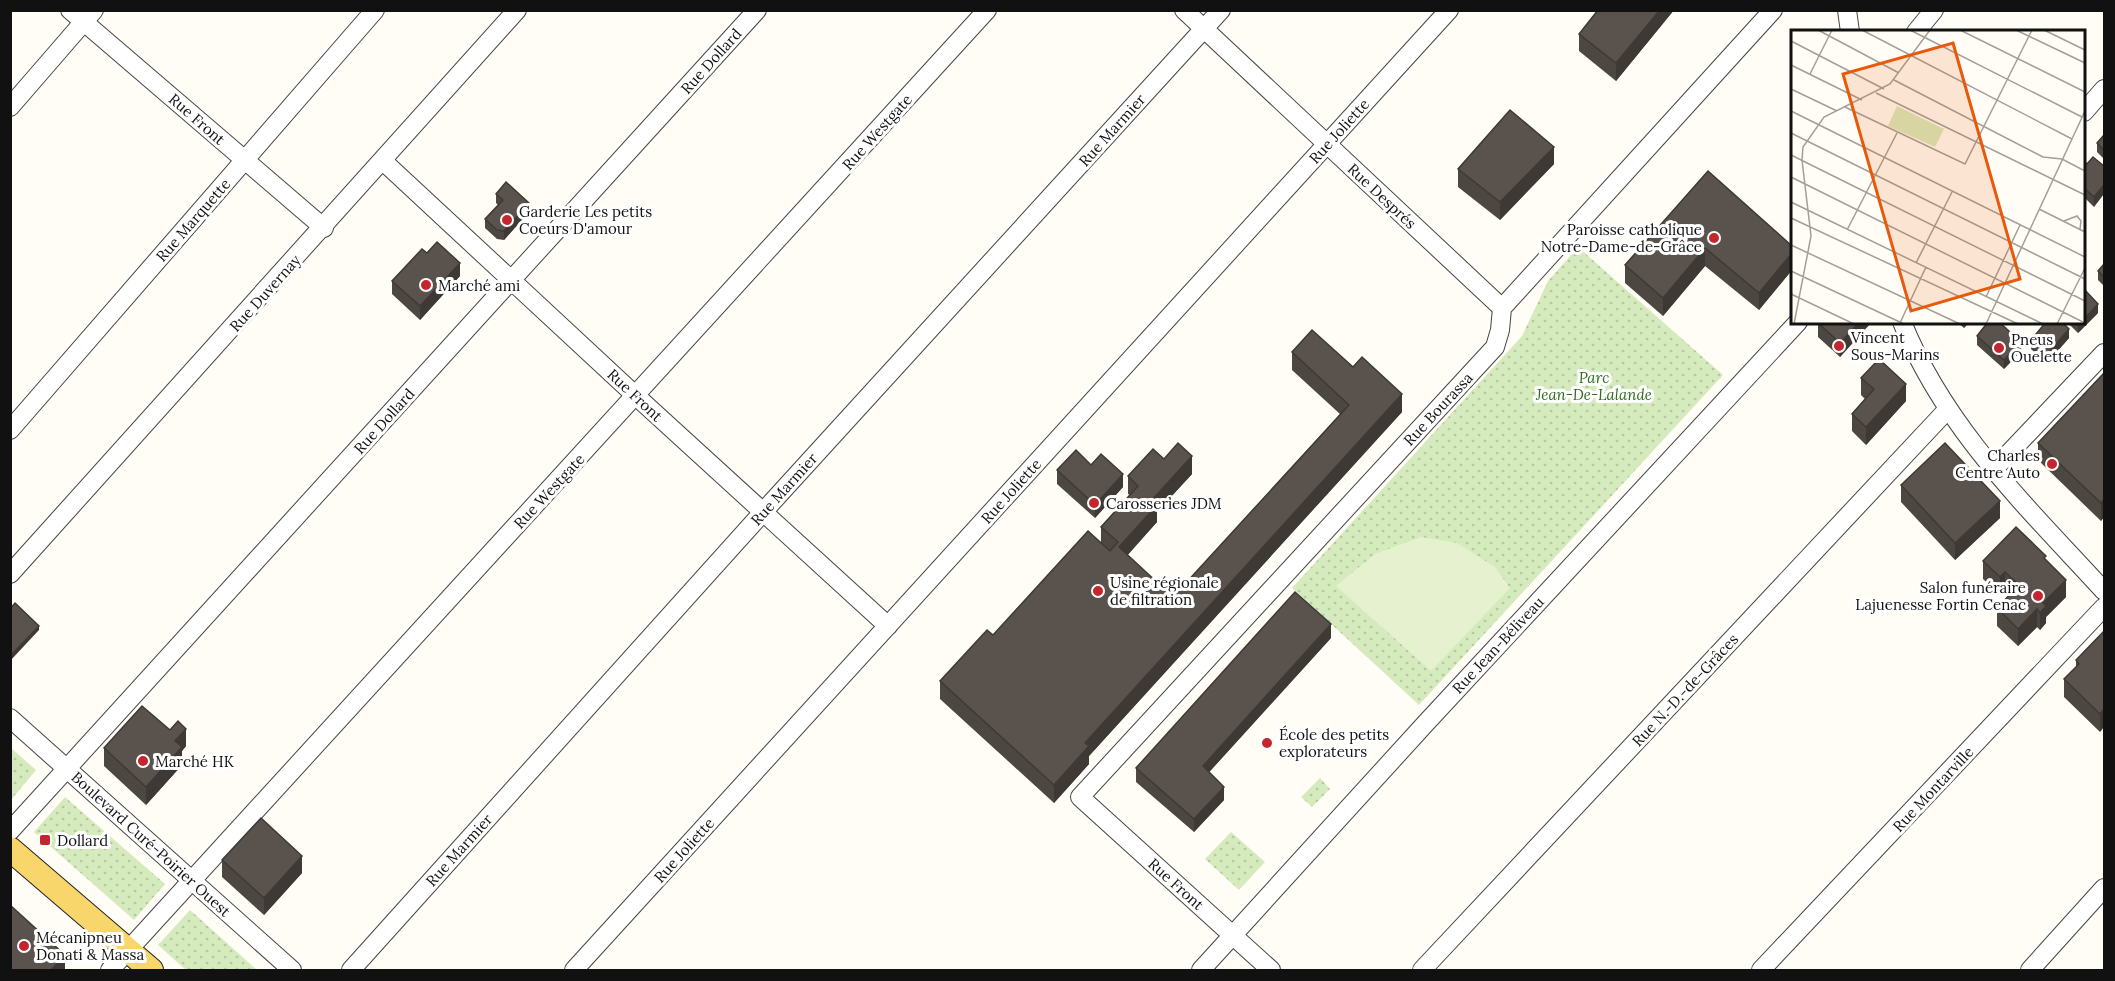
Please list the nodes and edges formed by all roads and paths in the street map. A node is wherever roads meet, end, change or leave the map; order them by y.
1 (375, 10) edge
2 (517, 10) edge
3 (757, 10) edge
4 (987, 10) edge
5 (1184, 10) edge
6 (1221, 10) edge
7 (1449, 10) edge
8 (1773, 10) edge
9 (1847, 10) edge
10 (1934, 10) edge
11 (83, 14) edge
12 (1204, 29) junction
13 (1850, 30) edge
14 (1918, 30) edge
15 (2104, 89) edge
16 (10, 107) edge
17 (2085, 111) edge
18 (1327, 145) junction
19 (245, 160) junction
20 (383, 161) junction
21 (324, 228) junction
22 (512, 280) junction
23 (1502, 308) junction
24 (1796, 324) edge
25 (1903, 324) edge
26 (2104, 353) edge
27 (636, 396) junction
28 (1947, 410) junction
29 (10, 430) edge
30 (1993, 470) junction
31 (763, 512) junction
32 (10, 574) edge
33 (2104, 591) edge
34 (2104, 607) edge
35 (888, 626) junction
36 (10, 718) edge
37 (67, 769) junction
38 (1080, 797) joint
39 (10, 831) edge
40 (10, 849) edge
41 (192, 880) junction
42 (2104, 888) edge
43 (1233, 935) junction
44 (128, 950) junction
45 (110, 970) edge
46 (151, 970) edge
47 (292, 970) edge
48 (351, 970) edge
49 (574, 970) edge
50 (1201, 970) edge
51 (1271, 970) edge
52 (1422, 970) edge
53 (1761, 970) edge
54 (2030, 970) edge

1 - 19 street, Rue Marquette
2 - 20 street, Rue Duvernay
3 - 22 street, Rue Dollard
4 - 27 street, Rue Westgate
5 - 12 street, Rue Després
6 - 12 street, Rue Marmier
7 - 18 street, Rue Joliette
8 - 23 street
9 - 13 street
10 - 14 street
11 - 16 street
11 - 19 street, Rue Front
12 - 18 street, Rue Després
12 - 31 street, Rue Marmier
15 - 17 street
18 - 23 street, Rue Després
18 - 35 street, Rue Joliette
19 - 21 street, Rue Front
19 - 29 street, Rue Marquette
20 - 21 street, Rue Duvernay
20 - 22 street, Rue Front
21 - 32 street, Rue Duvernay
22 - 27 street, Rue Front
22 - 37 street, Rue Dollard
23 - 38 street, Rue Bourassa
24 - 43 street, Rue Jean-Béliveau
25 - 28 street
26 - 30 street
27 - 31 street, Rue Front
27 - 41 street, Rue Westgate
28 - 30 street
28 - 52 street, Rue N.-D.-de-Grâces
30 - 33 street
31 - 35 street, Rue Front
31 - 48 street, Rue Marmier
34 - 53 street, Rue Montarville
35 - 49 street, Rue Joliette
36 - 37 street, Boulevard Curé-Poirier Ouest
37 - 39 street, Rue Dollard
37 - 41 street, Boulevard Curé-Poirier Ouest
38 - 43 street, Rue Front
40 - 44 main road
41 - 44 street, Rue Westgate
41 - 47 street, Boulevard Curé-Poirier Ouest
42 - 54 street
43 - 50 street, Rue Jean-Béliveau
43 - 51 street, Rue Front
44 - 45 street, Rue Westgate
44 - 46 main road

